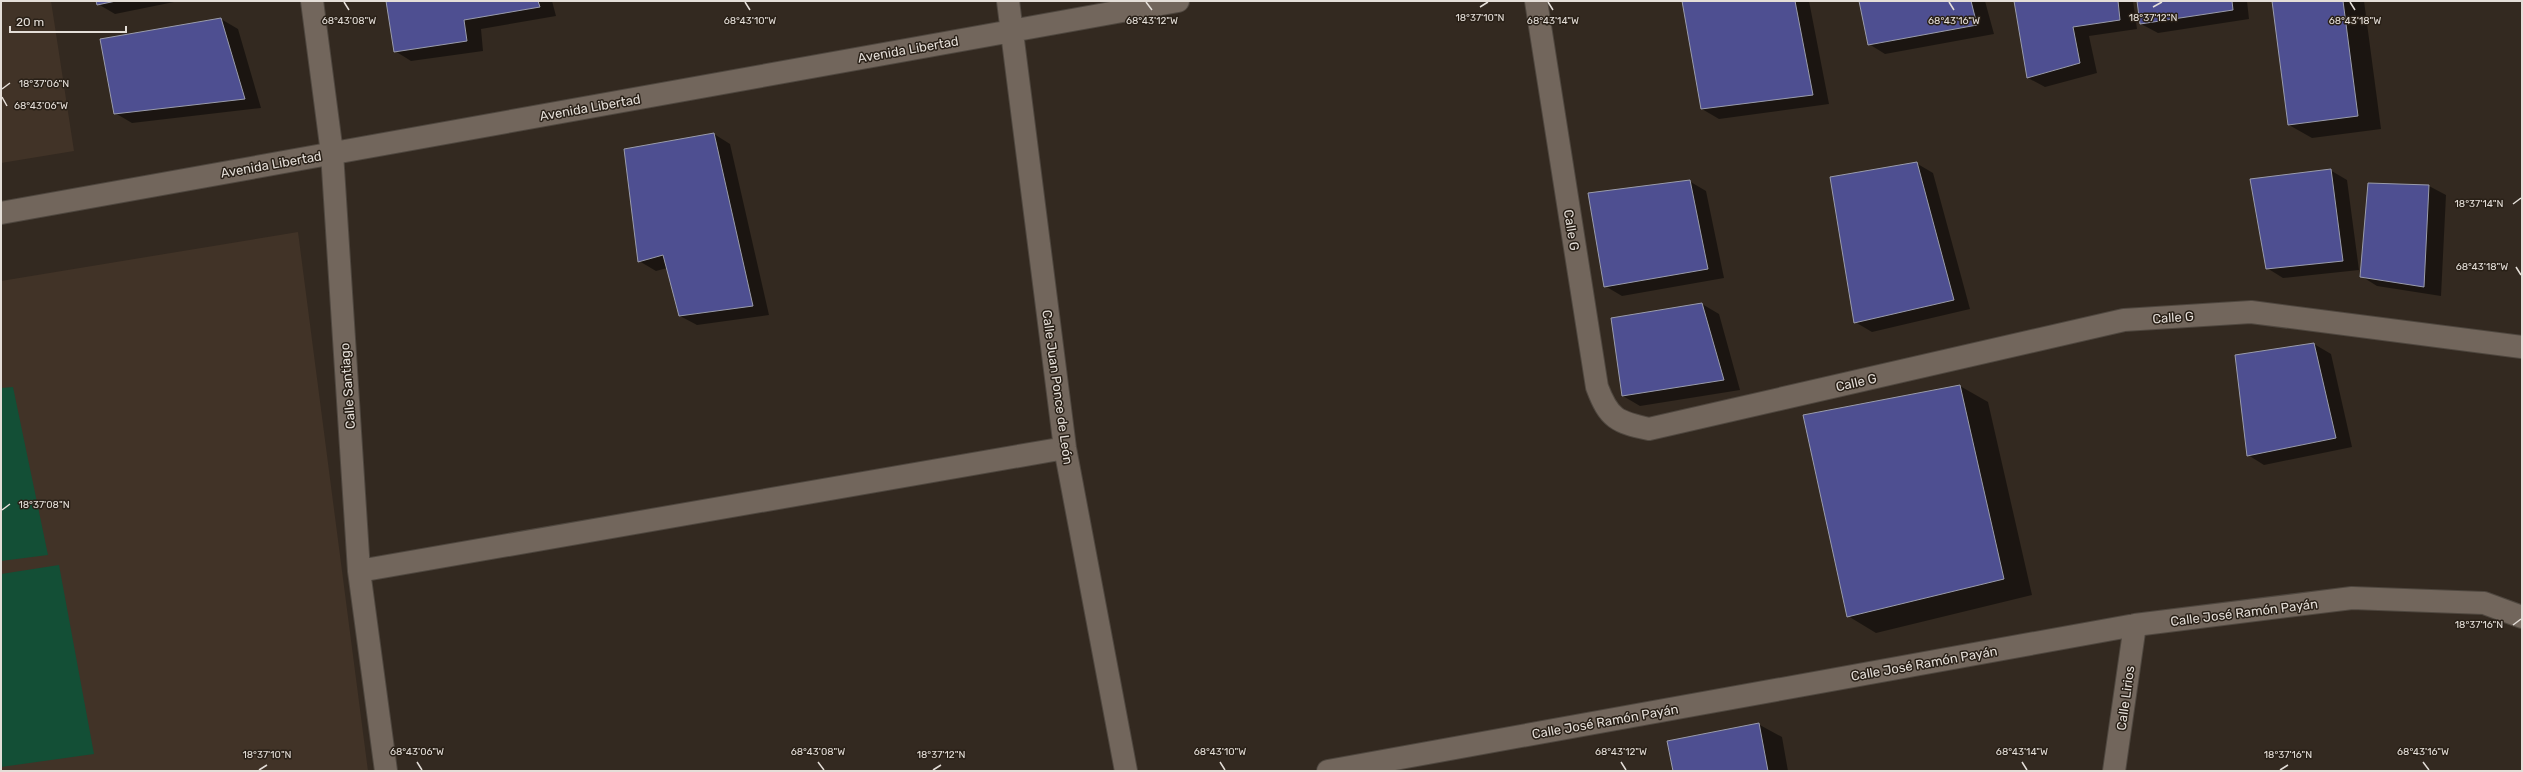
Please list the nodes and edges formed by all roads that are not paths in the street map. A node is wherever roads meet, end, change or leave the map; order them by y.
1 (312, 1) edge
2 (1008, 1) edge
3 (1178, 1) edge
4 (1536, 1) edge
5 (1014, 30) junction
6 (332, 153) junction
7 (1, 213) edge
8 (2522, 347) edge
9 (1065, 448) junction
10 (359, 571) junction
11 (2522, 617) edge
12 (2135, 625) junction
13 (386, 771) edge
14 (1126, 771) edge
15 (1328, 771) edge
16 (2114, 771) edge

1 - 6 street, Calle Santiago
2 - 5 street, Calle Juan Ponce de León
3 - 5 street, Avenida Libertad
4 - 8 street, Calle G
5 - 6 street, Avenida Libertad
5 - 9 street, Calle Juan Ponce de León
6 - 7 street, Avenida Libertad
6 - 10 street, Calle Santiago
9 - 10 street
9 - 14 street, Calle Juan Ponce de León
10 - 13 street, Calle Santiago
11 - 12 street, Calle José Ramón Payán
12 - 15 street, Calle José Ramón Payán
12 - 16 street, Calle Lirios

